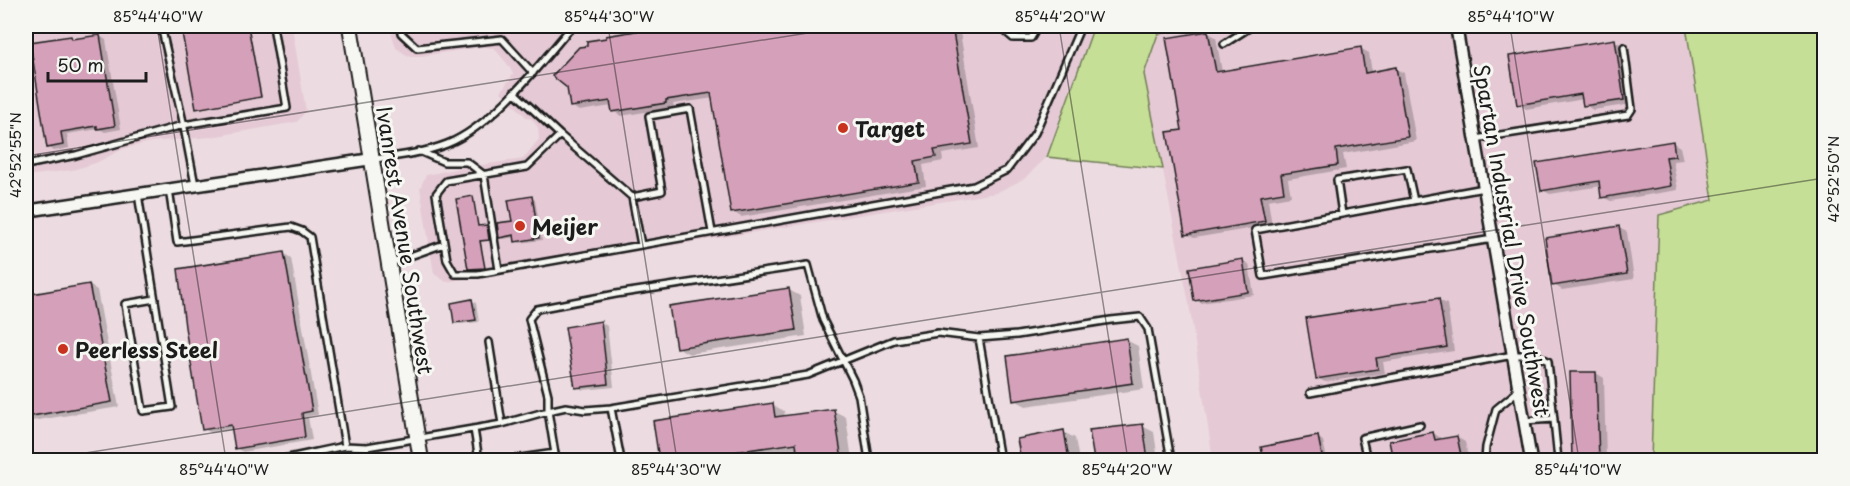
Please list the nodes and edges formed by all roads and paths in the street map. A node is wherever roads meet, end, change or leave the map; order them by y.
1 (161, 26) edge
2 (273, 26) edge
3 (350, 26) edge
4 (400, 26) edge
5 (575, 26) edge
6 (999, 26) edge
7 (1038, 26) edge
8 (1080, 26) edge
9 (1252, 26) edge
10 (1456, 26) edge
11 (1224, 45) dead end
12 (1624, 47) dead end
13 (532, 73) junction
14 (514, 92) junction
15 (183, 125) junction
16 (560, 135) junction
17 (1475, 139) junction
18 (419, 151) junction
19 (372, 159) junction
20 (26, 165) edge
21 (484, 175) junction
22 (195, 186) junction
23 (1484, 188) junction
24 (170, 189) junction
25 (138, 194) junction
26 (632, 197) junction
27 (1414, 201) junction
28 (26, 211) edge
29 (1342, 214) junction
30 (712, 232) junction
31 (1493, 239) junction
32 (444, 244) junction
33 (641, 245) junction
34 (389, 263) junction
35 (499, 270) junction
36 (155, 299) junction
37 (979, 338) junction
38 (489, 342) dead end
39 (1513, 355) junction
40 (843, 361) junction
41 (1519, 390) junction
42 (1310, 393) dead end
43 (611, 408) junction
44 (548, 411) junction
45 (1554, 419) junction
46 (1524, 421) junction
47 (502, 424) junction
48 (1420, 425) dead end
49 (474, 429) junction
50 (418, 438) junction
51 (345, 446) junction
52 (555, 453) junction
53 (279, 460) edge
54 (422, 460) edge
55 (479, 460) edge
56 (507, 460) edge
57 (556, 460) edge
58 (621, 460) edge
59 (869, 460) edge
60 (1000, 460) edge
61 (1171, 460) edge
62 (1367, 460) edge
63 (1485, 460) edge
64 (1531, 460) edge
65 (1558, 460) edge

1 - 15 lane
2 - 15 lane
3 - 19 street, Ivanrest Avenue Southwest
4 - 13 lane
5 - 13 lane
6 - 7 lane
8 - 30 lane
9 - 11 lane
10 - 17 street, Spartan Industrial Drive Southwest
12 - 17 lane
13 - 14 lane
14 - 16 lane
14 - 18 lane
15 - 20 lane
15 - 22 lane
16 - 21 lane
16 - 26 lane
17 - 23 street, Spartan Industrial Drive Southwest
18 - 19 lane
18 - 21 lane
19 - 22 street
19 - 34 street, Ivanrest Avenue Southwest
21 - 32 lane
21 - 35 lane
22 - 24 street
23 - 27 lane
23 - 31 street, Spartan Industrial Drive Southwest
24 - 25 street
24 - 51 lane
25 - 28 street
25 - 36 lane
26 - 30 lane
26 - 33 lane
27 - 29 lane
27 - 29 lane
29 - 31 lane
30 - 33 lane
31 - 39 street, Spartan Industrial Drive Southwest
32 - 34 lane
32 - 35 lane
33 - 35 lane
34 - 50 street, Ivanrest Avenue Southwest
36 - 36 lane
37 - 40 lane
37 - 60 lane
37 - 61 lane
38 - 47 lane
39 - 41 street, Spartan Industrial Drive Southwest
39 - 42 lane
39 - 45 lane
40 - 43 lane
40 - 44 lane
40 - 59 lane
41 - 46 street, Spartan Industrial Drive Southwest
41 - 63 lane
43 - 44 lane
43 - 58 lane
44 - 47 lane
44 - 52 lane
45 - 46 lane
45 - 65 lane
46 - 64 street, Spartan Industrial Drive Southwest
47 - 49 lane
48 - 62 lane
49 - 50 lane
49 - 55 lane
50 - 51 lane
50 - 54 street, Ivanrest Avenue Southwest
51 - 53 lane
52 - 56 lane
52 - 57 lane

